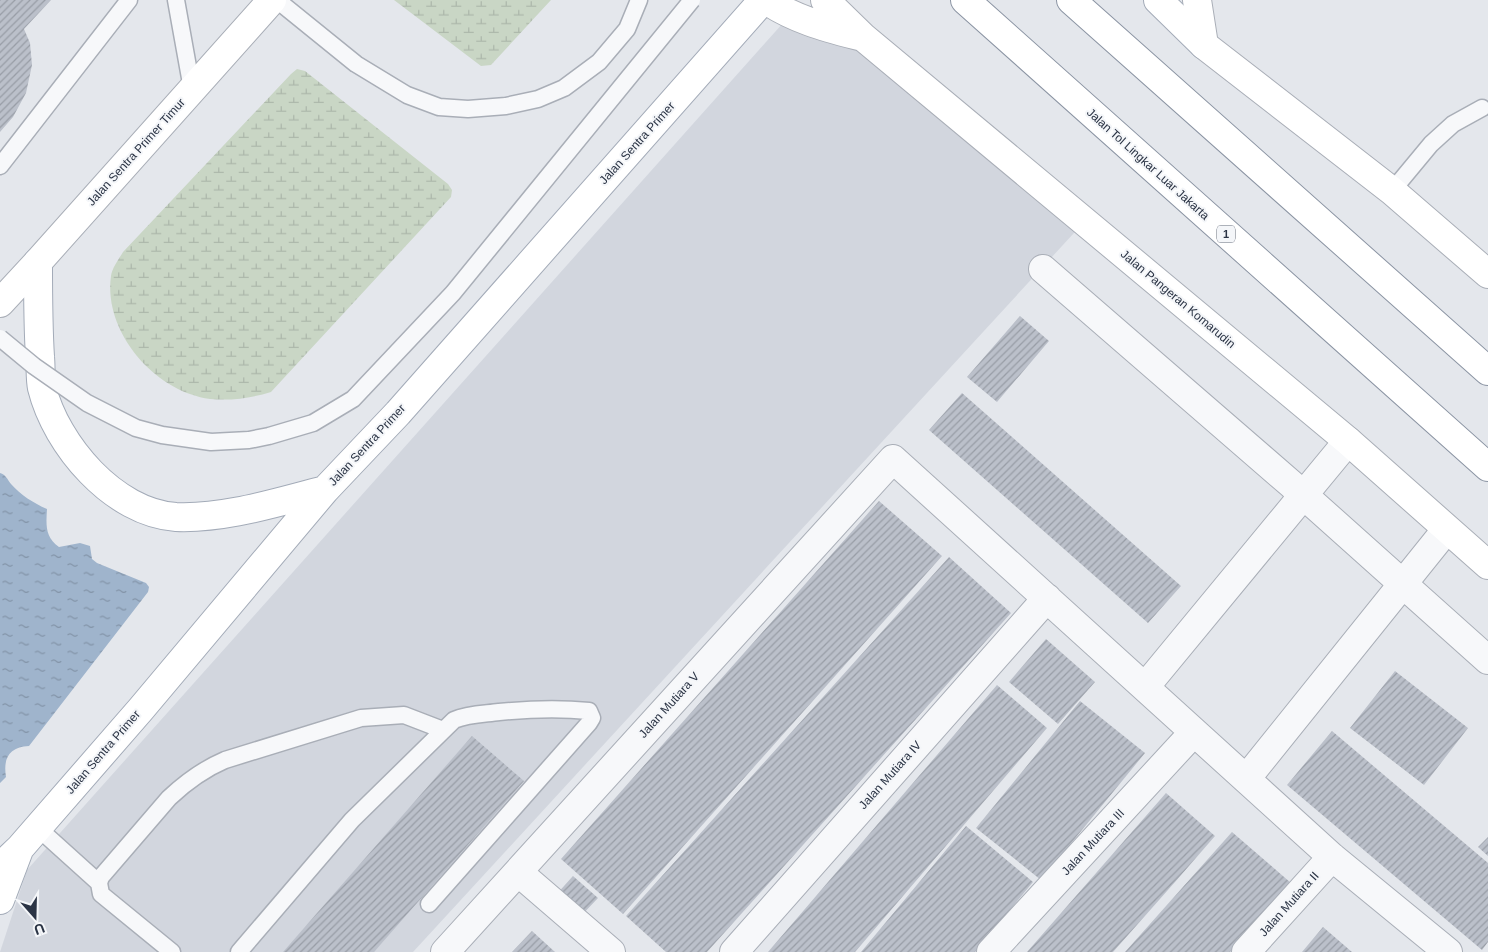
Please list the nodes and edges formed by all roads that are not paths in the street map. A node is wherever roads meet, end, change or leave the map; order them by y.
1 (129, 0) edge
2 (176, 0) edge
3 (272, 0) edge
4 (277, 0) edge
5 (640, 0) edge
6 (692, 0) edge
7 (764, 0) edge
8 (825, 0) edge
9 (965, 0) edge
10 (1071, 0) edge
11 (1158, 0) edge
12 (1197, 0) edge
13 (863, 38) junction
14 (1204, 45) junction
15 (192, 89) junction
16 (1482, 108) dead end
17 (0, 166) edge
18 (1392, 191) junction
19 (38, 262) junction
20 (1043, 270) dead end
21 (1488, 274) edge
22 (2, 298) edge
23 (0, 338) edge
24 (1488, 372) edge
25 (1348, 441) junction
26 (1488, 467) edge
27 (325, 490) junction
28 (1303, 495) junction
29 (1446, 530) junction
30 (1488, 566) edge
31 (1402, 584) junction
32 (1047, 598) junction
33 (1488, 660) edge
34 (1145, 687) junction
35 (443, 730) junction
36 (1194, 732) junction
37 (1246, 779) junction
38 (38, 828) junction
39 (20, 848) junction
40 (1332, 857) junction
41 (0, 867) edge
42 (518, 872) junction
43 (99, 883) junction
44 (0, 900) edge
45 (429, 904) dead end
46 (172, 952) edge
47 (239, 952) edge
48 (445, 952) edge
49 (611, 952) edge
50 (734, 952) edge
51 (991, 952) edge
52 (1246, 952) edge
53 (1448, 952) edge

1 - 17 lane
2 - 15 lane
3 - 15 main road, Jalan Sentra Primer Timur
4 - 5 lane
6 - 23 lane, bridge
7 - 13 main road, Jalan Pangeran Komarudin
7 - 27 main road, Jalan Sentra Primer
8 - 13 main road, Jalan Pangeran Komarudin
9 - 26 main road, Jalan Tol Lingkar Luar Jakarta / 1
10 - 24 main road
11 - 14 main road
12 - 14 main road
13 - 25 main road, Jalan Pangeran Komarudin
14 - 18 main road
15 - 19 main road, Jalan Sentra Primer Timur
16 - 18 lane
18 - 21 main road
19 - 22 main road, Jalan Sentra Primer Timur
19 - 27 main road
20 - 28 street
25 - 28 street
25 - 29 main road, Jalan Pangeran Komarudin
27 - 38 main road, Jalan Sentra Primer
28 - 31 street
28 - 34 street
29 - 30 main road, Jalan Pangeran Komarudin
29 - 31 street
31 - 33 street
31 - 37 street
32 - 34 street
32 - 42 street, Jalan Mutiara V
32 - 50 street, Jalan Mutiara IV
34 - 36 street
35 - 43 lane
35 - 45 lane
35 - 47 lane
36 - 37 street
36 - 51 street, Jalan Mutiara III
37 - 40 street
38 - 39 main road, Jalan Sentra Primer
38 - 43 lane
39 - 41 main road, Jalan Sentra Primer
39 - 44 main road
40 - 52 street, Jalan Mutiara II
40 - 53 street
42 - 48 street, Jalan Mutiara V
42 - 49 street
43 - 46 lane

